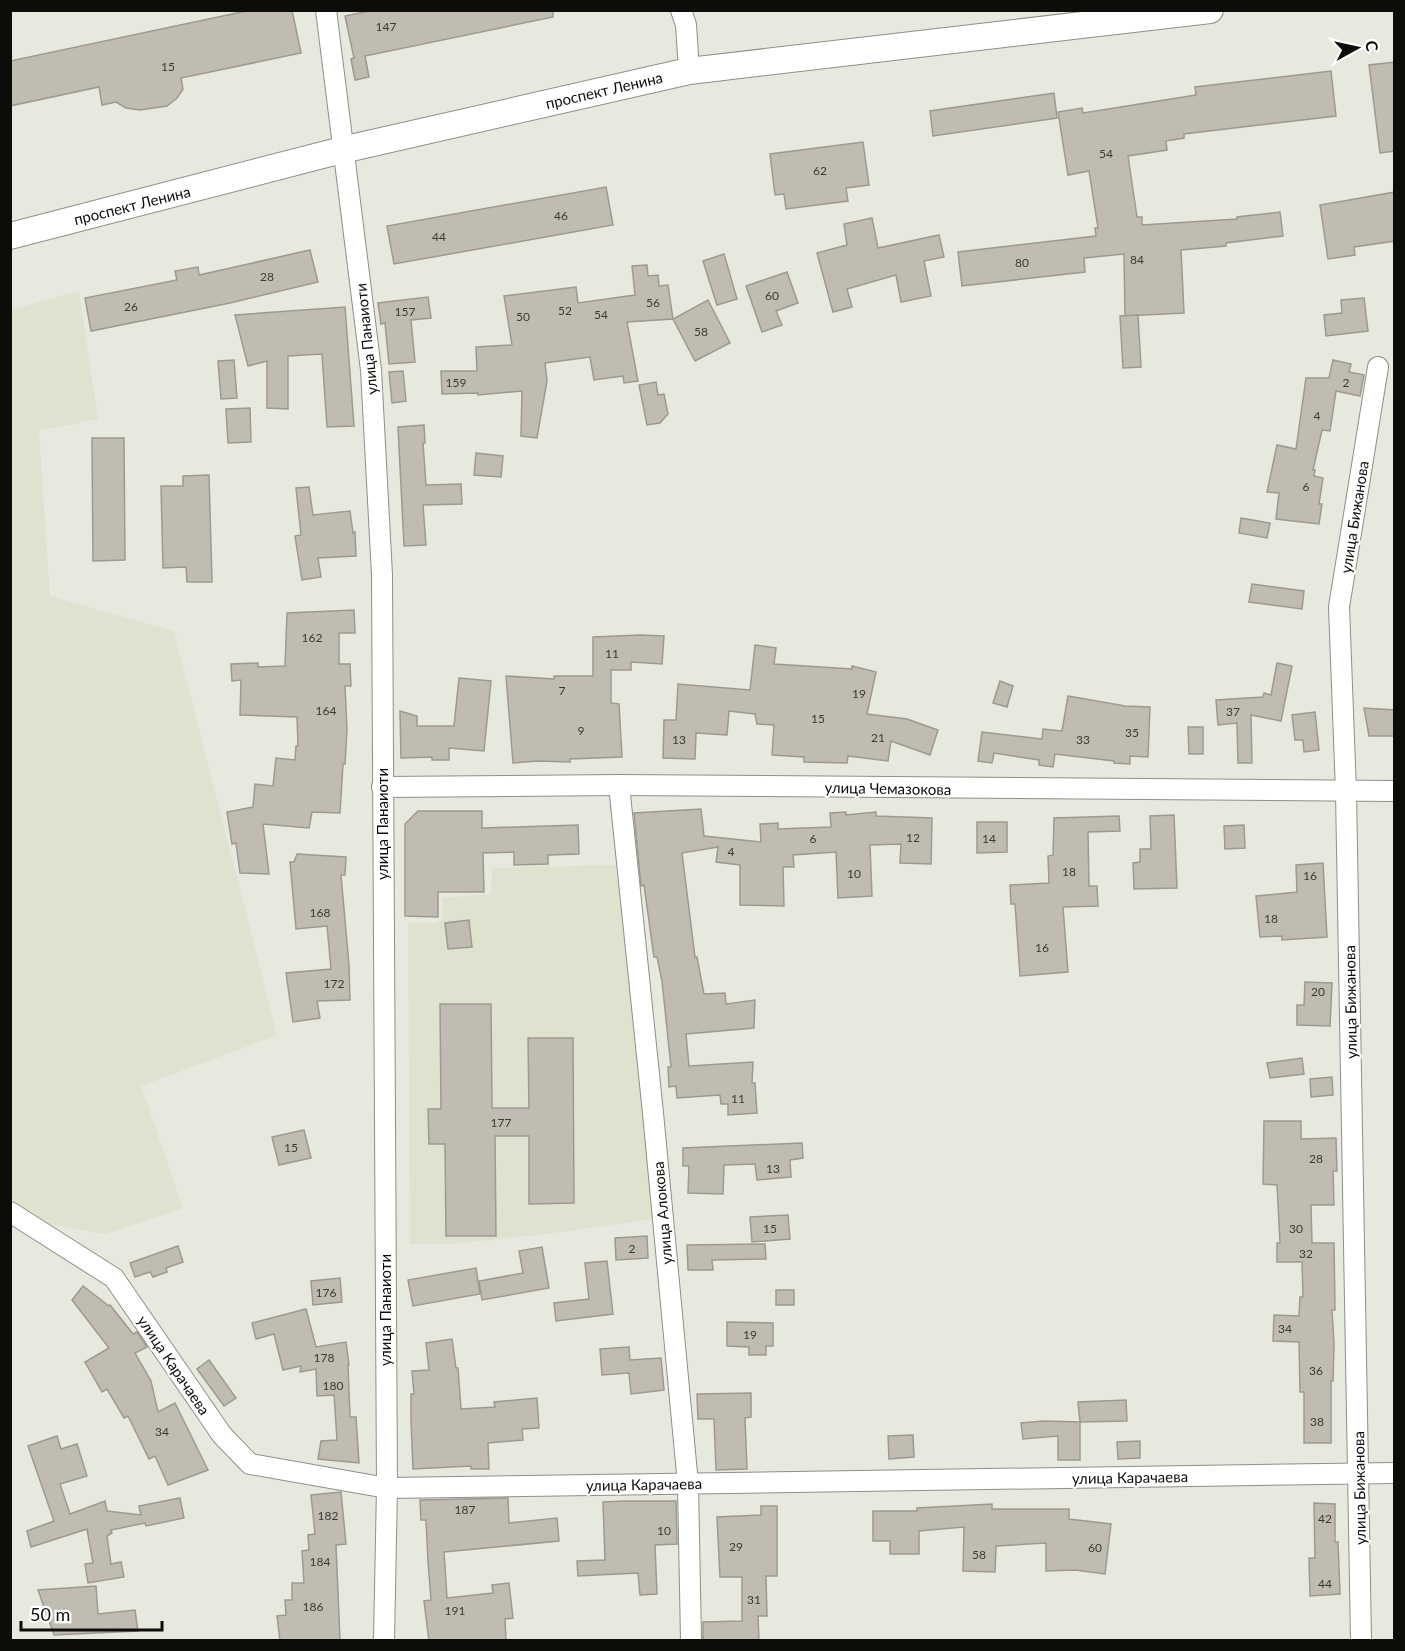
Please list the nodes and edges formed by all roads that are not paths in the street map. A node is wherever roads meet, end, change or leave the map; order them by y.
1 (326, 10) edge
2 (681, 10) edge
3 (1210, 10) edge
4 (689, 71) junction
5 (342, 150) junction
6 (10, 236) edge
7 (1378, 367) dead end
8 (619, 786) junction
9 (382, 788) junction
10 (1395, 791) edge
11 (1346, 792) junction
12 (10, 1212) edge
13 (1395, 1473) edge
14 (1359, 1474) junction
15 (688, 1484) junction
16 (387, 1488) junction
17 (384, 1641) edge
18 (691, 1641) edge
19 (1361, 1641) edge

1 - 5 street, улица Панаиоти
2 - 4 street
3 - 4 main road, проспект Ленина
4 - 5 main road, проспект Ленина
5 - 6 main road, проспект Ленина
5 - 9 street, улица Панаиоти
7 - 11 street, улица Бижанова
8 - 9 street, улица Чемазокова
8 - 11 street, улица Чемазокова
8 - 15 street, улица Алокова
9 - 16 street, улица Панаиоти
10 - 11 street, улица Чемазокова
11 - 14 street, улица Бижанова
12 - 16 street, улица Карачаева
13 - 14 street, улица Карачаева
14 - 15 street, улица Карачаева
14 - 19 street, улица Бижанова
15 - 16 street, улица Карачаева
15 - 18 street, улица Алокова
16 - 17 street, улица Панаиоти

